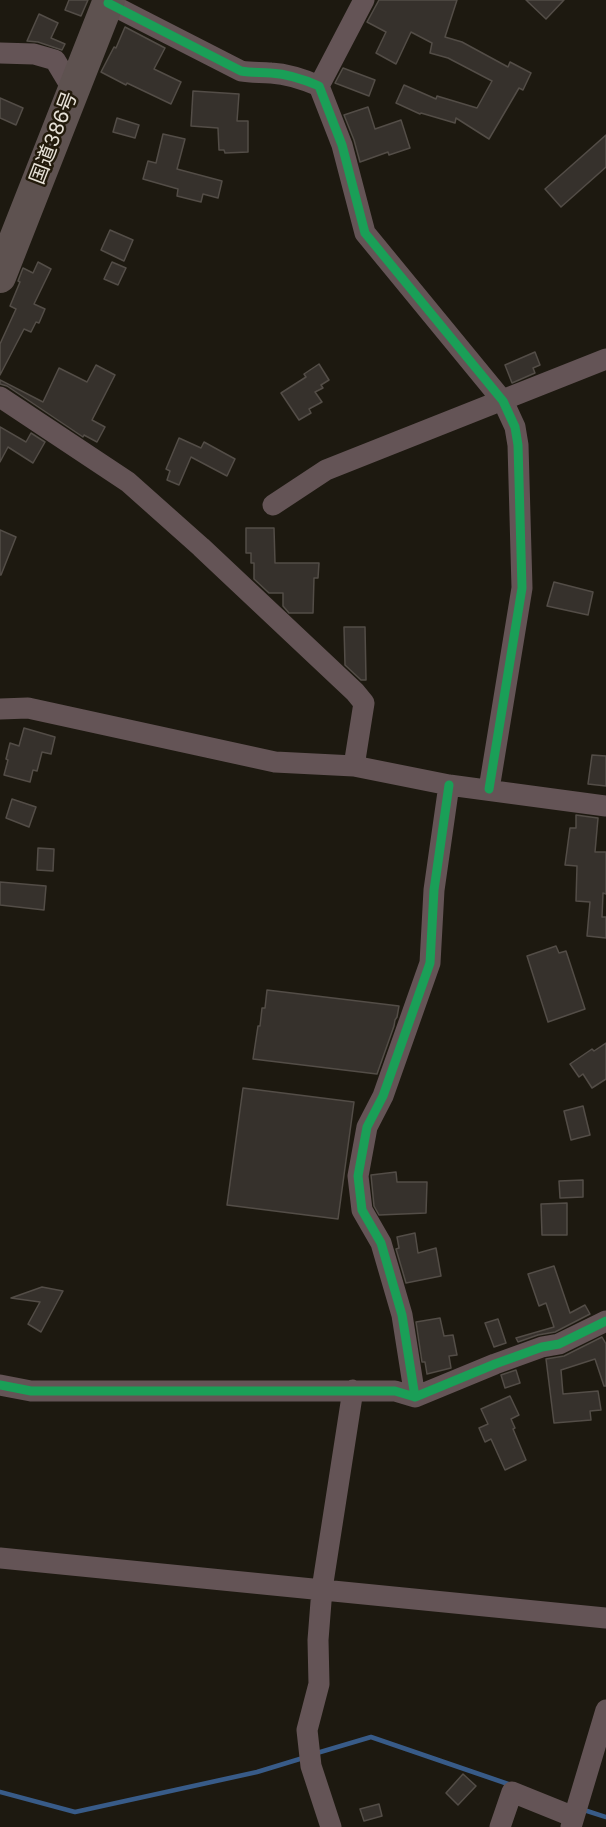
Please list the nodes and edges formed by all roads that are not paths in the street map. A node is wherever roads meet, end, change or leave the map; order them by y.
1 (364, 0) edge
2 (109, 2) edge
3 (0, 53) edge
4 (319, 86) junction
5 (73, 90) junction
6 (0, 277) edge
7 (606, 359) edge
8 (0, 397) edge
9 (503, 401) junction
10 (273, 505) dead end
11 (0, 709) edge
12 (354, 766) junction
13 (449, 785) junction
14 (489, 789) junction
15 (606, 806) edge
16 (606, 1321) edge
17 (0, 1385) edge
18 (353, 1390) junction
19 (415, 1397) junction
20 (0, 1558) edge
21 (322, 1589) junction
22 (606, 1618) edge
23 (606, 1710) edge
24 (572, 1822) edge
25 (331, 1827) edge
26 (500, 1827) edge

1 - 4 street
2 - 4 street
2 - 5 highway, 国道386号
3 - 5 street
4 - 9 street
5 - 6 highway, 国道386号
7 - 9 street
8 - 12 street
9 - 10 street
9 - 14 street
11 - 12 street
12 - 13 street
13 - 14 street
13 - 19 street
14 - 15 street
16 - 19 street
17 - 18 street
18 - 19 street
18 - 21 street
20 - 21 street
21 - 22 street
21 - 25 street
23 - 24 street
24 - 26 street

